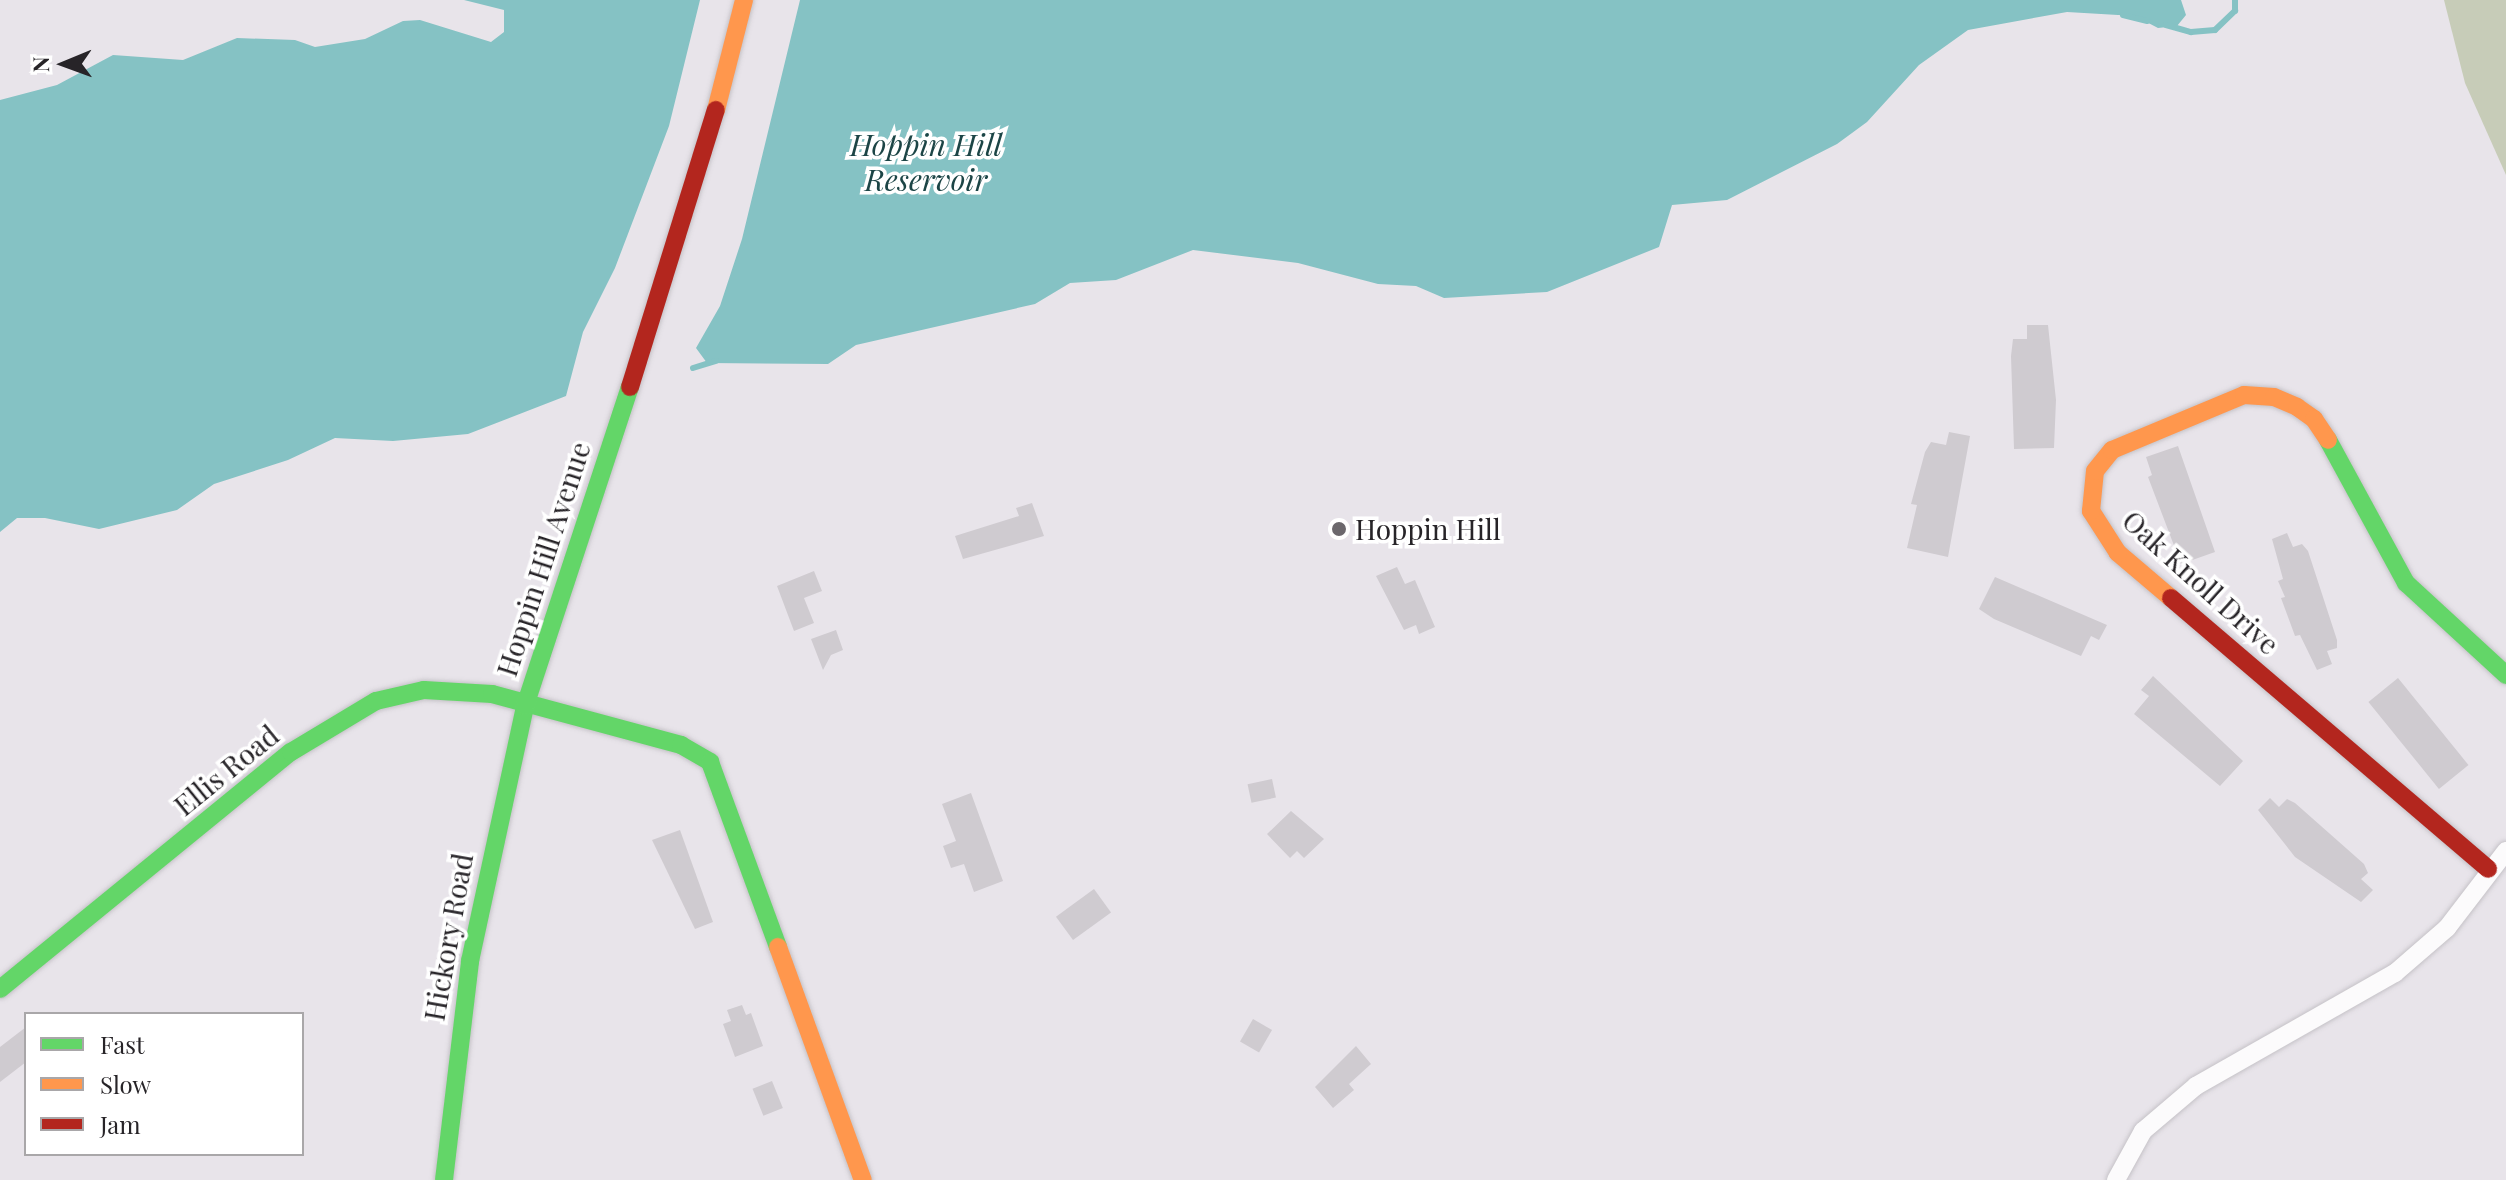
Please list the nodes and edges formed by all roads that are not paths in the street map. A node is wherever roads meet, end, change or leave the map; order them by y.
1 (744, 0) edge
2 (2506, 675) edge
3 (525, 706) junction
4 (2506, 851) edge
5 (2488, 869) junction
6 (0, 989) edge
7 (444, 1180) edge
8 (863, 1180) edge
9 (2116, 1180) edge

1 - 3 street, Hoppin Hill Avenue
2 - 5 street, Oak Knoll Drive
3 - 6 street, Ellis Road
3 - 7 street, Hickory Road
3 - 8 street, Hoppin Hill Avenue
4 - 5 street
5 - 9 street

